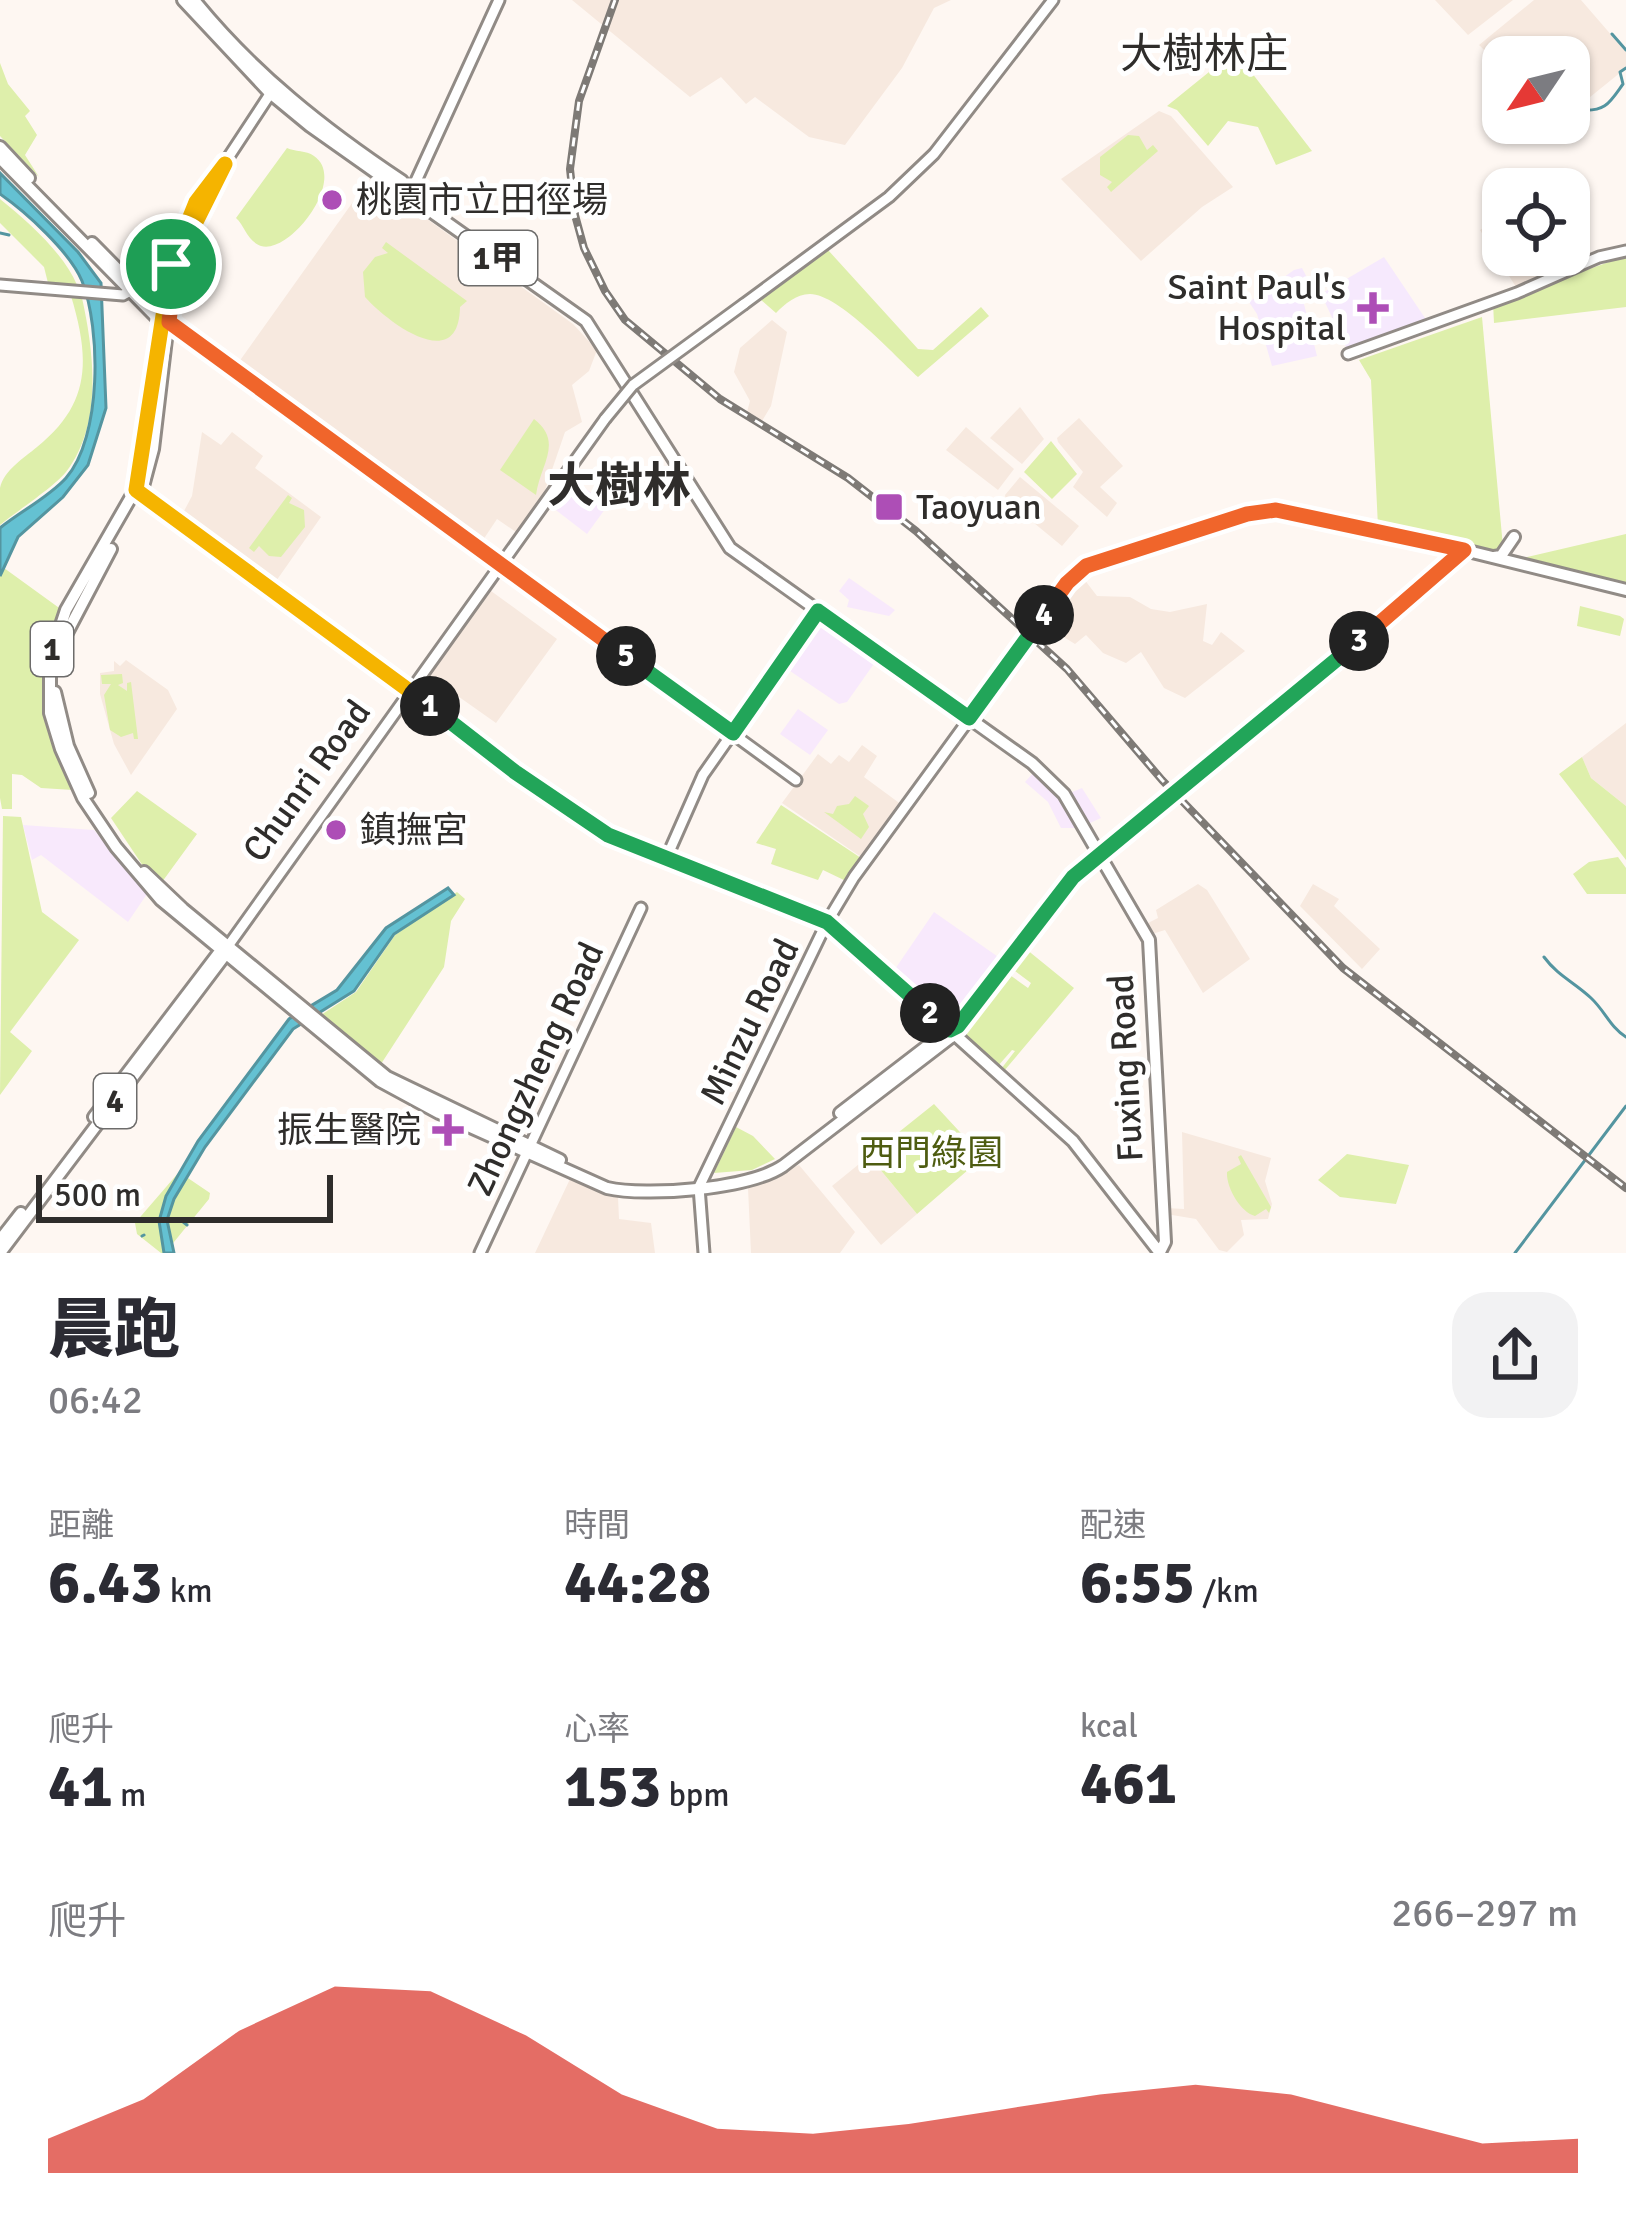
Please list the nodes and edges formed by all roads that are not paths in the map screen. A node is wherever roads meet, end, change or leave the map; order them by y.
1 (183, 0) edge
2 (194, 0) edge
3 (499, 0) edge
4 (1053, 0) edge
5 (273, 90) junction
6 (0, 147) edge
7 (6, 160) edge
8 (225, 164) junction
9 (410, 194) junction
10 (1626, 251) edge
11 (0, 285) edge
12 (166, 285) junction
13 (134, 290) junction
14 (146, 298) junction
15 (164, 321) junction
16 (1348, 354) dead end
17 (138, 492) junction
18 (1514, 538) dead end
19 (1464, 550) junction
20 (1494, 557) junction
21 (501, 564) junction
22 (1626, 590) edge
23 (818, 611) junction
24 (410, 690) junction
25 (969, 718) junction
26 (733, 733) junction
27 (796, 780) dead end
28 (1099, 853) junction
29 (664, 861) junction
30 (641, 908) dead end
31 (827, 922) junction
32 (224, 949) junction
33 (954, 1030) junction
34 (529, 1149) junction
35 (702, 1183) junction
36 (0, 1240) edge
37 (1160, 1252) edge
38 (0, 1253) edge
39 (480, 1253) edge
40 (704, 1253) edge

1 - 5 main road, 1甲
2 - 5 main road, 1甲
3 - 9 street
4 - 21 street, Chunri Road, bridge
5 - 8 street
5 - 9 main road, 1甲
6 - 7 main road
7 - 13 main road
8 - 12 street
8 - 15 street
9 - 23 main road, Fuxing Road / 1甲
10 - 16 street
11 - 13 street
12 - 14 main road
12 - 15 street
13 - 14 main road
13 - 15 main road
14 - 15 main road
15 - 17 main road, 1
15 - 21 street
17 - 24 street
17 - 32 main road, 1
18 - 20 main road
19 - 20 main road
19 - 25 street, Minzu Road, bridge
19 - 28 main road, bridge
20 - 22 main road
21 - 24 street, Chunri Road
21 - 26 street
23 - 25 main road, Fuxing Road / 1甲
23 - 26 street
24 - 29 street
24 - 32 street, Chunri Road
25 - 28 main road, Fuxing Road / 1甲
25 - 31 street, Minzu Road
26 - 27 street
26 - 29 street
28 - 33 main road
28 - 37 main road, Fuxing Road / 1甲
29 - 31 street
30 - 34 street, Zhongzheng Road
31 - 33 street
31 - 35 street, Minzu Road
32 - 34 main road, 1
32 - 36 main road, Chunri Road / 4
32 - 38 main road, Chunri Road / 4
33 - 35 main road, 1
33 - 37 main road
34 - 35 main road, 1
34 - 39 street, Zhongzheng Road
35 - 40 street

